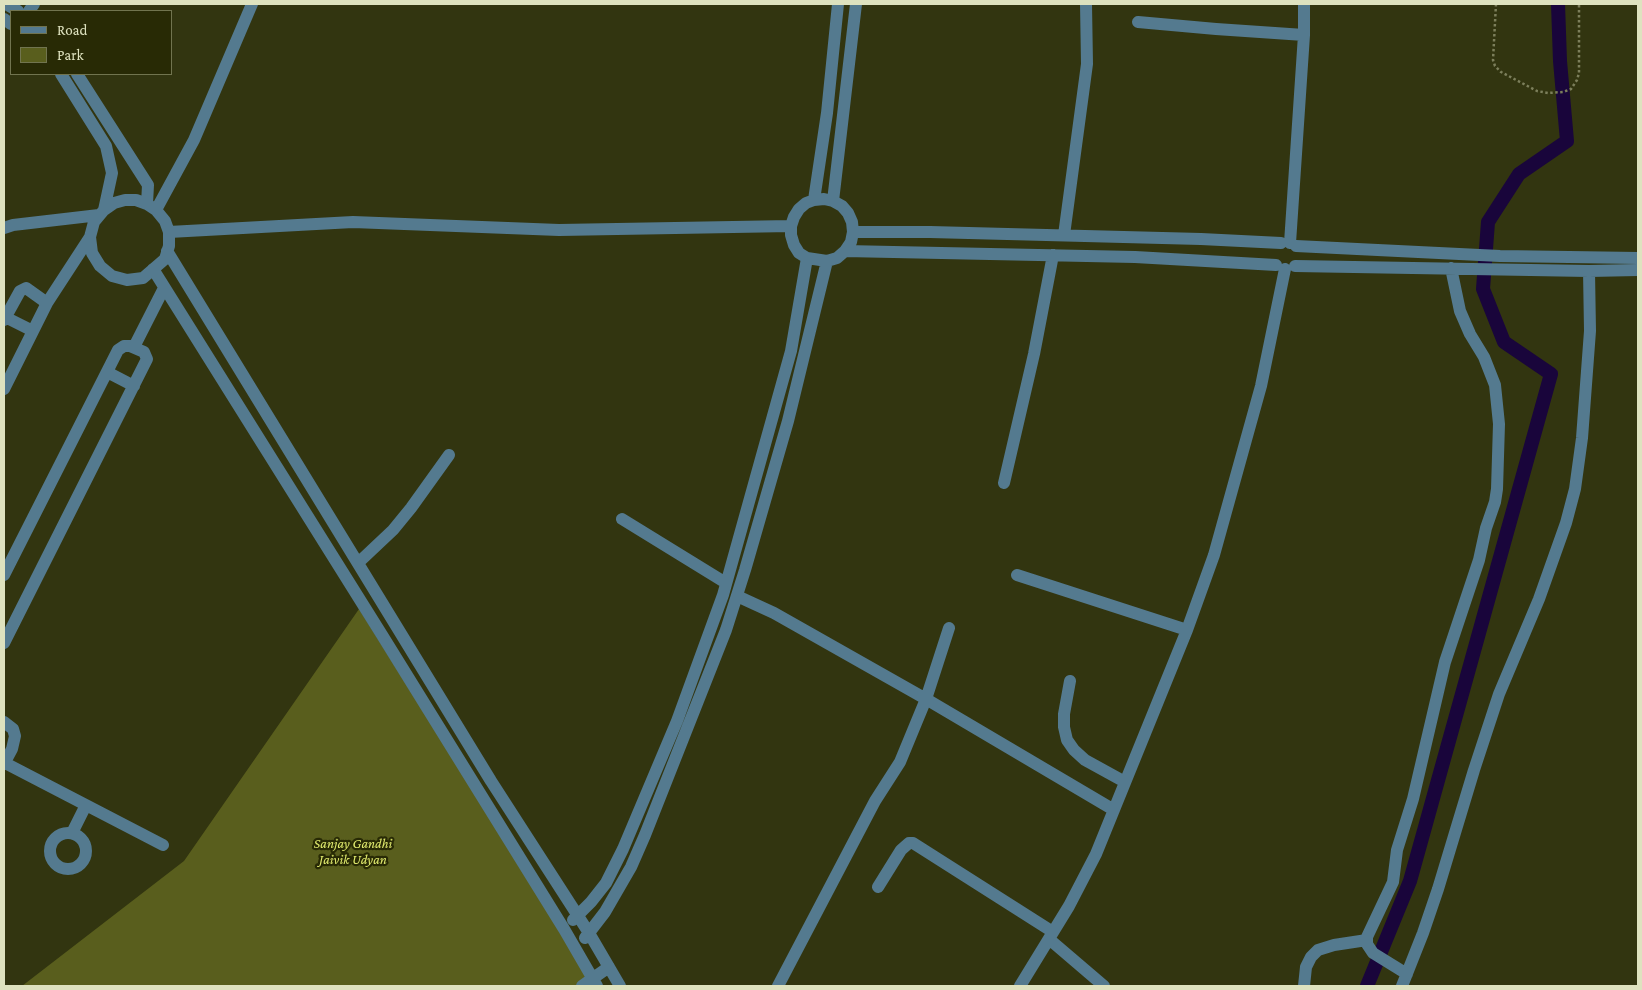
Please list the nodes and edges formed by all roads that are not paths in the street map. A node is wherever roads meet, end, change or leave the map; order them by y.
1 (252, 4) edge
2 (838, 4) edge
3 (856, 4) edge
4 (1086, 4) edge
5 (1304, 4) edge
6 (1138, 22) dead end
7 (1304, 35) junction
8 (62, 75) edge
9 (78, 75) edge
10 (814, 200) junction
11 (833, 201) junction
12 (152, 207) junction
13 (102, 212) junction
14 (791, 226) junction
15 (4, 228) edge
16 (169, 232) junction
17 (853, 232) junction
18 (1064, 235) junction
19 (90, 237) junction
20 (1289, 244) junction
21 (167, 251) junction
22 (845, 251) junction
23 (1054, 255) junction
24 (807, 258) junction
25 (1638, 258) edge
26 (827, 261) junction
27 (1500, 262) junction
28 (1285, 267) junction
29 (1456, 268) junction
30 (153, 269) junction
31 (1638, 270) edge
32 (1588, 271) junction
33 (164, 288) junction
34 (47, 303) junction
35 (5, 318) edge
36 (33, 331) junction
37 (134, 347) junction
38 (107, 372) junction
39 (134, 386) junction
40 (4, 389) edge
41 (449, 454) dead end
42 (1004, 483) dead end
43 (622, 519) dead end
44 (358, 563) junction
45 (4, 575) edge
46 (1017, 575) dead end
47 (726, 583) junction
48 (737, 596) junction
49 (949, 628) dead end
50 (1187, 630) junction
51 (4, 643) edge
52 (1070, 681) dead end
53 (926, 699) junction
54 (4, 722) edge
55 (4, 764) edge
56 (1126, 782) junction
57 (86, 805) junction
58 (1114, 810) junction
59 (72, 833) dead end
60 (163, 845) dead end
61 (878, 887) dead end
62 (578, 916) junction
63 (564, 929) junction
64 (589, 933) junction
65 (1051, 935) junction
66 (1366, 940) junction
67 (575, 948) junction
68 (609, 967) junction
69 (1407, 974) junction
70 (590, 984) edge
71 (620, 986) edge
72 (778, 986) edge
73 (1020, 986) edge
74 (1104, 986) edge
75 (1304, 986) edge
76 (1402, 986) edge

1 - 12 street
2 - 10 street
3 - 11 street
4 - 18 street
5 - 7 street
6 - 7 street
7 - 20 street
8 - 13 street
9 - 12 street
10 - 11 street
10 - 14 street
11 - 17 street
12 - 13 street
12 - 16 street
13 - 15 street
13 - 19 street
14 - 16 street
14 - 24 street
16 - 21 street
17 - 18 street
17 - 22 street
18 - 20 street
19 - 30 street
19 - 34 street
20 - 27 street
20 - 28 street
20 - 28 street
21 - 30 street
21 - 44 street
22 - 23 street
22 - 26 street
23 - 28 street
23 - 42 street
24 - 26 street
24 - 47 street
25 - 27 street
26 - 48 street
27 - 29 street
27 - 32 street
28 - 29 street
28 - 50 street
29 - 66 street
30 - 33 street
31 - 32 street
32 - 69 street
33 - 37 street
33 - 63 street
34 - 35 street
34 - 36 street
35 - 36 street
36 - 40 street
37 - 38 street
37 - 39 street
38 - 39 street
38 - 45 street
39 - 51 street
41 - 44 street
43 - 47 street
44 - 62 street
46 - 50 street
47 - 62 street
48 - 53 street
48 - 64 street
49 - 53 street
50 - 56 street
52 - 56 street
53 - 58 street
53 - 72 street
54 - 55 street
55 - 57 street
56 - 58 street
57 - 59 street
57 - 60 street
58 - 65 street
61 - 65 street
62 - 63 street
62 - 64 street
63 - 67 street
64 - 67 street
64 - 68 street
65 - 73 street
65 - 74 street
66 - 69 street
66 - 75 street
67 - 70 street
68 - 70 street
68 - 71 street
69 - 76 street

